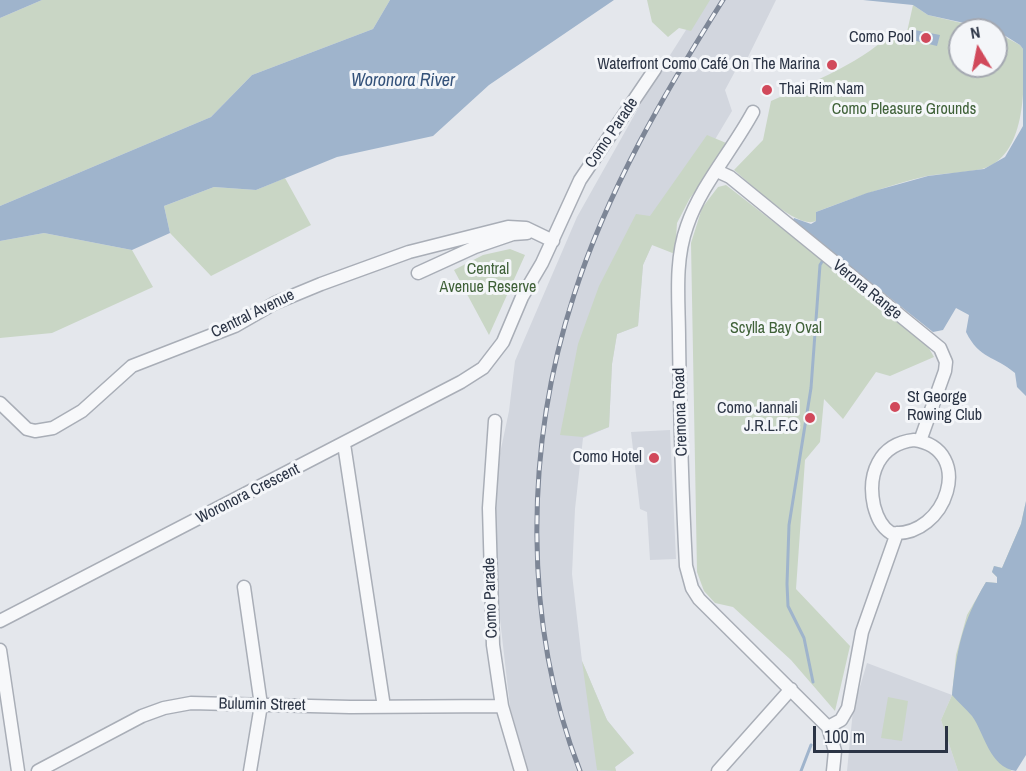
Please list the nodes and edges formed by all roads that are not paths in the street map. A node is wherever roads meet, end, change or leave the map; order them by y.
1 (655, 69) dead end
2 (753, 112) dead end
3 (717, 171) junction
4 (534, 231) junction
5 (553, 241) junction
6 (418, 273) dead end
7 (492, 359) joint
8 (0, 403) edge
9 (495, 421) dead end
10 (920, 441) junction
11 (344, 444) junction
12 (897, 533) junction
13 (244, 587) dead end
14 (0, 621) edge
15 (0, 650) edge
16 (791, 689) junction
17 (261, 705) junction
18 (502, 706) junction
19 (384, 707) junction
20 (828, 727) junction
21 (18, 771) edge
22 (38, 771) edge
23 (250, 771) edge
24 (521, 771) edge
25 (718, 771) edge
26 (833, 771) edge

1 - 5 street, Como Parade
2 - 3 street, Cremona Road
3 - 10 street, Verona Range
3 - 16 street, Cremona Road
4 - 5 street, Central Avenue
4 - 6 street
4 - 8 street, Central Avenue
5 - 7 street, Como Parade
7 - 11 street, Woronora Crescent
9 - 18 street, Como Parade
10 - 12 street
10 - 12 street
11 - 14 street, Woronora Crescent
11 - 19 street
12 - 20 street
13 - 17 street
15 - 21 street
16 - 20 street, Cremona Road
16 - 25 street
17 - 19 street, Bulumin Street
17 - 22 street, Bulumin Street
17 - 23 street
18 - 19 street, Bulumin Street
18 - 24 street, Como Parade
20 - 26 street

